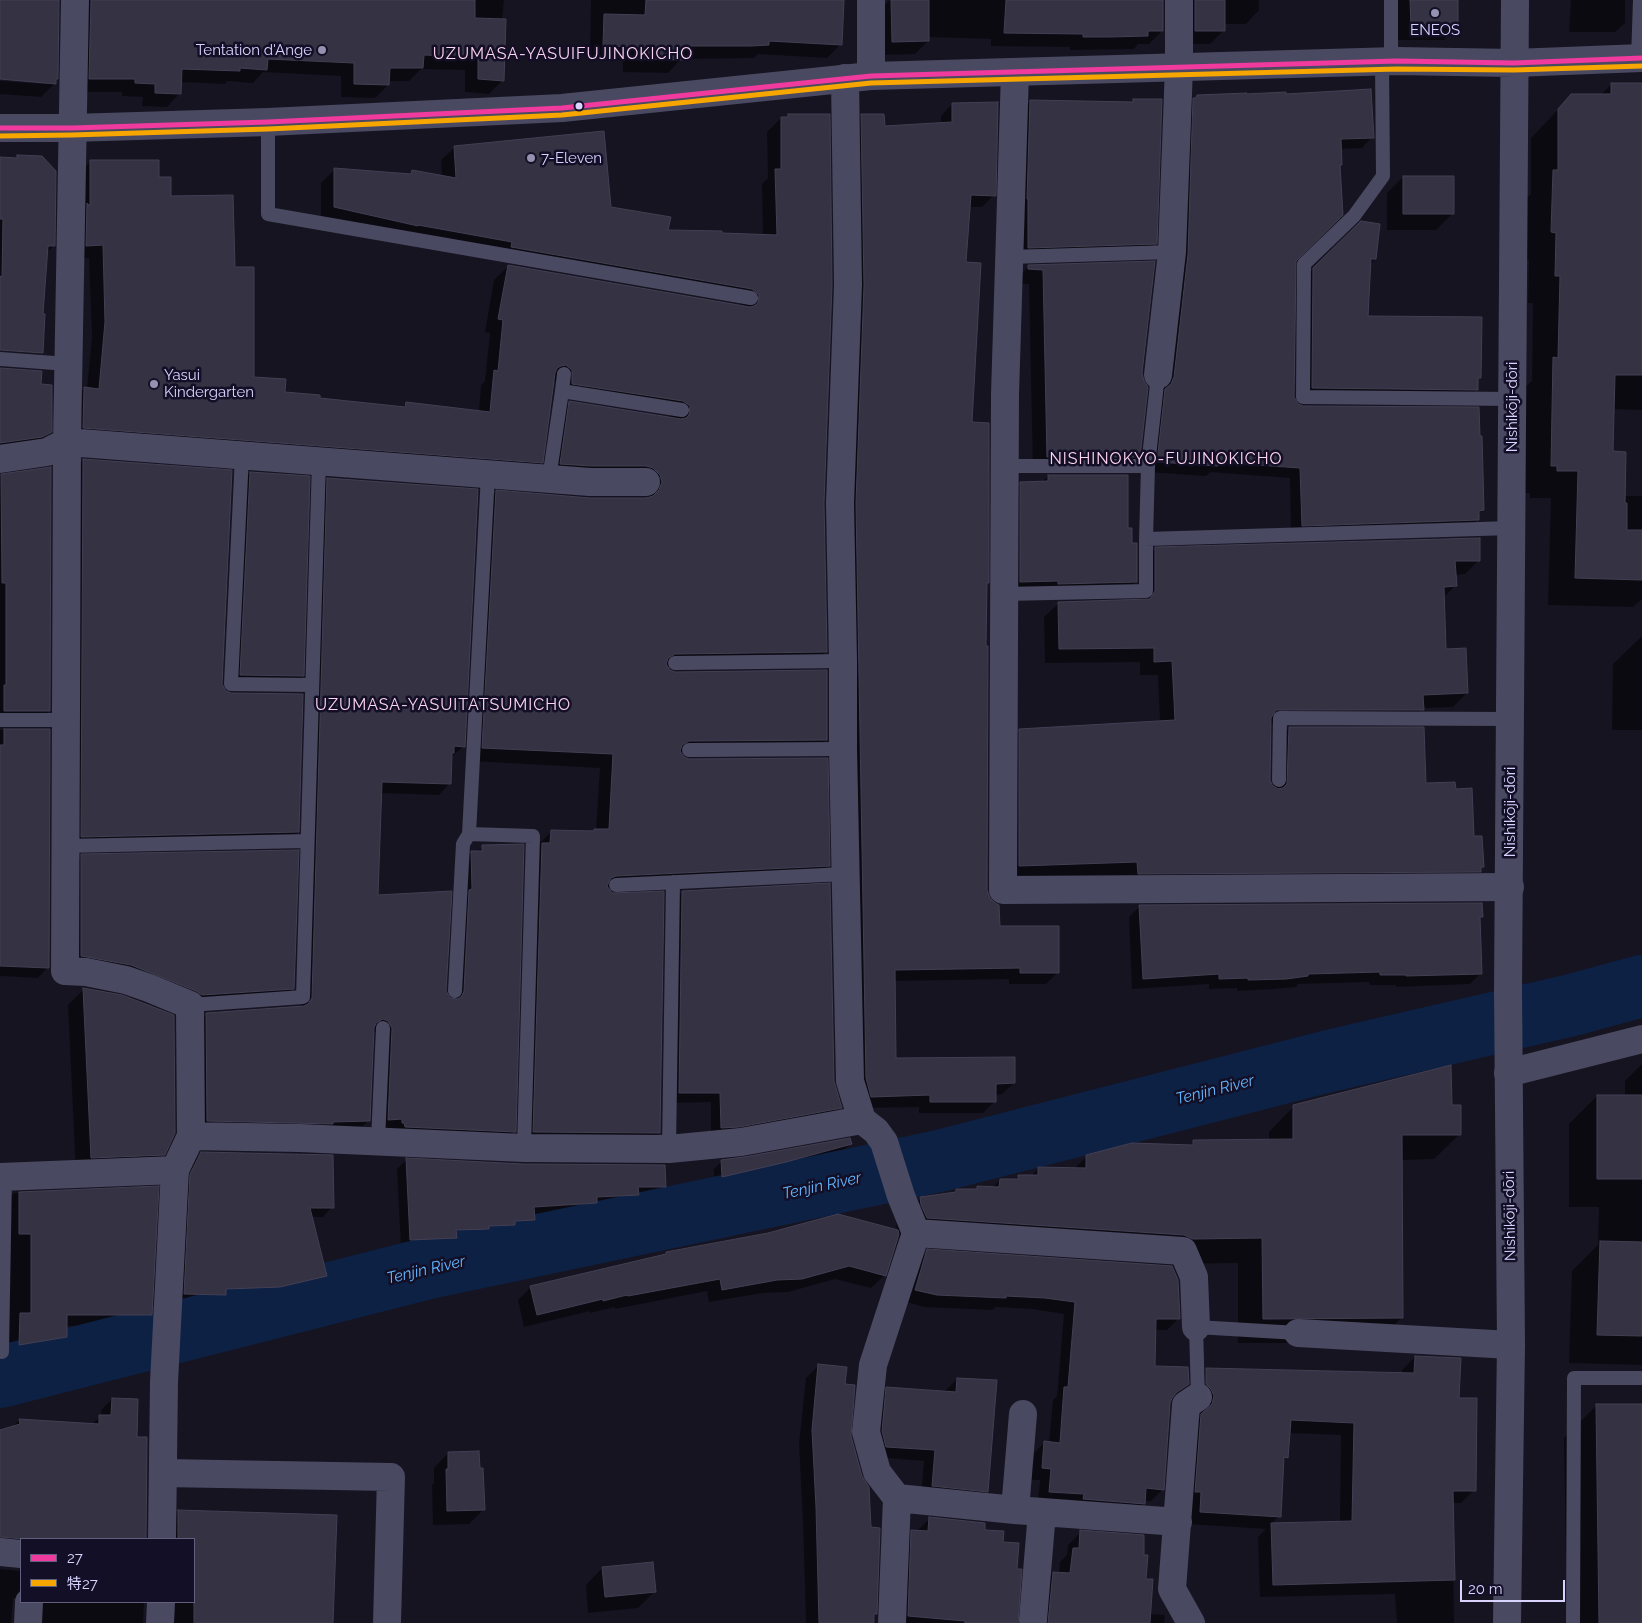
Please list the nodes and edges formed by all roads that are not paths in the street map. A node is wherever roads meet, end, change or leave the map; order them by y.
1 (75, 0) edge
2 (871, 0) edge
3 (1179, 0) edge
4 (1391, 0) edge
5 (1516, 0) edge
6 (1640, 0) edge
7 (1640, 58) edge
8 (1386, 61) junction
9 (1514, 63) junction
10 (1179, 67) junction
11 (1015, 72) junction
12 (858, 77) junction
13 (268, 122) junction
14 (0, 128) edge
15 (72, 128) junction
16 (1172, 252) junction
17 (1009, 257) junction
18 (752, 298) dead end
19 (0, 359) edge
20 (68, 364) junction
21 (564, 374) dead end
22 (1158, 374) joint
23 (562, 391) junction
24 (1512, 399) junction
25 (682, 410) dead end
26 (67, 442) junction
27 (242, 455) junction
28 (0, 459) edge
29 (319, 461) junction
30 (1004, 466) junction
31 (1148, 466) junction
32 (488, 474) junction
33 (549, 479) junction
34 (646, 482) dead end
35 (1512, 528) junction
36 (1146, 539) junction
37 (1004, 594) junction
38 (843, 661) junction
39 (675, 663) dead end
40 (312, 685) junction
41 (1510, 719) junction
42 (0, 720) edge
43 (66, 720) junction
44 (843, 749) junction
45 (689, 750) dead end
46 (1279, 780) dead end
47 (469, 834) junction
48 (307, 841) junction
49 (65, 846) junction
50 (845, 874) junction
51 (673, 882) junction
52 (616, 885) dead end
53 (1510, 887) junction
54 (455, 992) dead end
55 (190, 1005) junction
56 (383, 1028) dead end
57 (1642, 1039) edge
58 (1508, 1073) junction
59 (862, 1120) junction
60 (191, 1136) junction
61 (378, 1140) junction
62 (524, 1148) junction
63 (669, 1149) junction
64 (175, 1170) junction
65 (2, 1176) edge
66 (916, 1233) junction
67 (1, 1322) edge
68 (1196, 1327) junction
69 (1298, 1333) joint
70 (1511, 1345) junction
71 (2, 1352) dead end
72 (1642, 1378) edge
73 (1198, 1397) joint
74 (1023, 1414) dead end
75 (163, 1473) junction
76 (897, 1498) junction
77 (1015, 1510) junction
78 (1042, 1512) junction
79 (1178, 1522) junction
80 (162, 1538) edge
81 (0, 1552) edge
82 (20, 1554) edge
83 (29, 1603) edge
84 (160, 1603) edge
85 (1033, 1620) dead end
86 (28, 1623) edge
87 (160, 1623) edge
88 (387, 1623) edge
89 (892, 1623) edge
90 (1191, 1623) edge
91 (1507, 1623) edge
92 (1573, 1623) edge

1 - 15 street
2 - 12 street
3 - 10 street
4 - 8 lane
5 - 9 street, Nishikōji-dōri
6 - 7 lane
7 - 9 street
8 - 9 street
8 - 10 street
8 - 24 lane
9 - 24 street, Nishikōji-dōri
10 - 11 street
10 - 16 street
11 - 12 street
11 - 17 street
12 - 13 street
12 - 38 street
13 - 15 street
13 - 18 lane
14 - 15 street
15 - 20 street
16 - 17 lane
16 - 22 street
17 - 30 street
19 - 20 lane
20 - 26 street
21 - 23 lane
22 - 31 lane
23 - 25 lane
23 - 33 lane
24 - 35 street, Nishikōji-dōri
26 - 27 street
26 - 28 street
26 - 43 street
27 - 29 street
27 - 40 lane
29 - 32 street
29 - 40 lane
30 - 31 lane
30 - 37 street
31 - 36 lane
32 - 33 street
32 - 47 lane
33 - 34 street
35 - 36 lane
35 - 41 street, Nishikōji-dōri
36 - 37 lane
37 - 53 street
38 - 39 lane
38 - 44 street
40 - 48 lane
41 - 46 lane
41 - 53 street, Nishikōji-dōri
42 - 43 lane
43 - 49 street
44 - 45 lane
44 - 50 street
47 - 54 lane
47 - 62 lane
48 - 49 lane
48 - 55 lane
49 - 55 street
50 - 51 lane
50 - 59 street
51 - 52 lane
51 - 63 lane
53 - 58 street, Nishikōji-dōri
55 - 60 street
56 - 61 lane
57 - 58 street
58 - 70 street, Nishikōji-dōri
59 - 63 street
59 - 66 street
60 - 61 street
60 - 64 street
61 - 62 street
62 - 63 street
64 - 65 street
64 - 75 street
65 - 67 lane
66 - 68 street
66 - 76 street
67 - 71 lane
68 - 69 lane
68 - 73 lane
69 - 70 street
70 - 91 street, Nishikōji-dōri
72 - 92 lane
73 - 79 street
74 - 77 street
75 - 80 street
75 - 88 street
76 - 77 street
76 - 89 street
77 - 78 street
78 - 79 street
78 - 85 street
79 - 90 street
81 - 82 street
83 - 86 street
84 - 87 street

